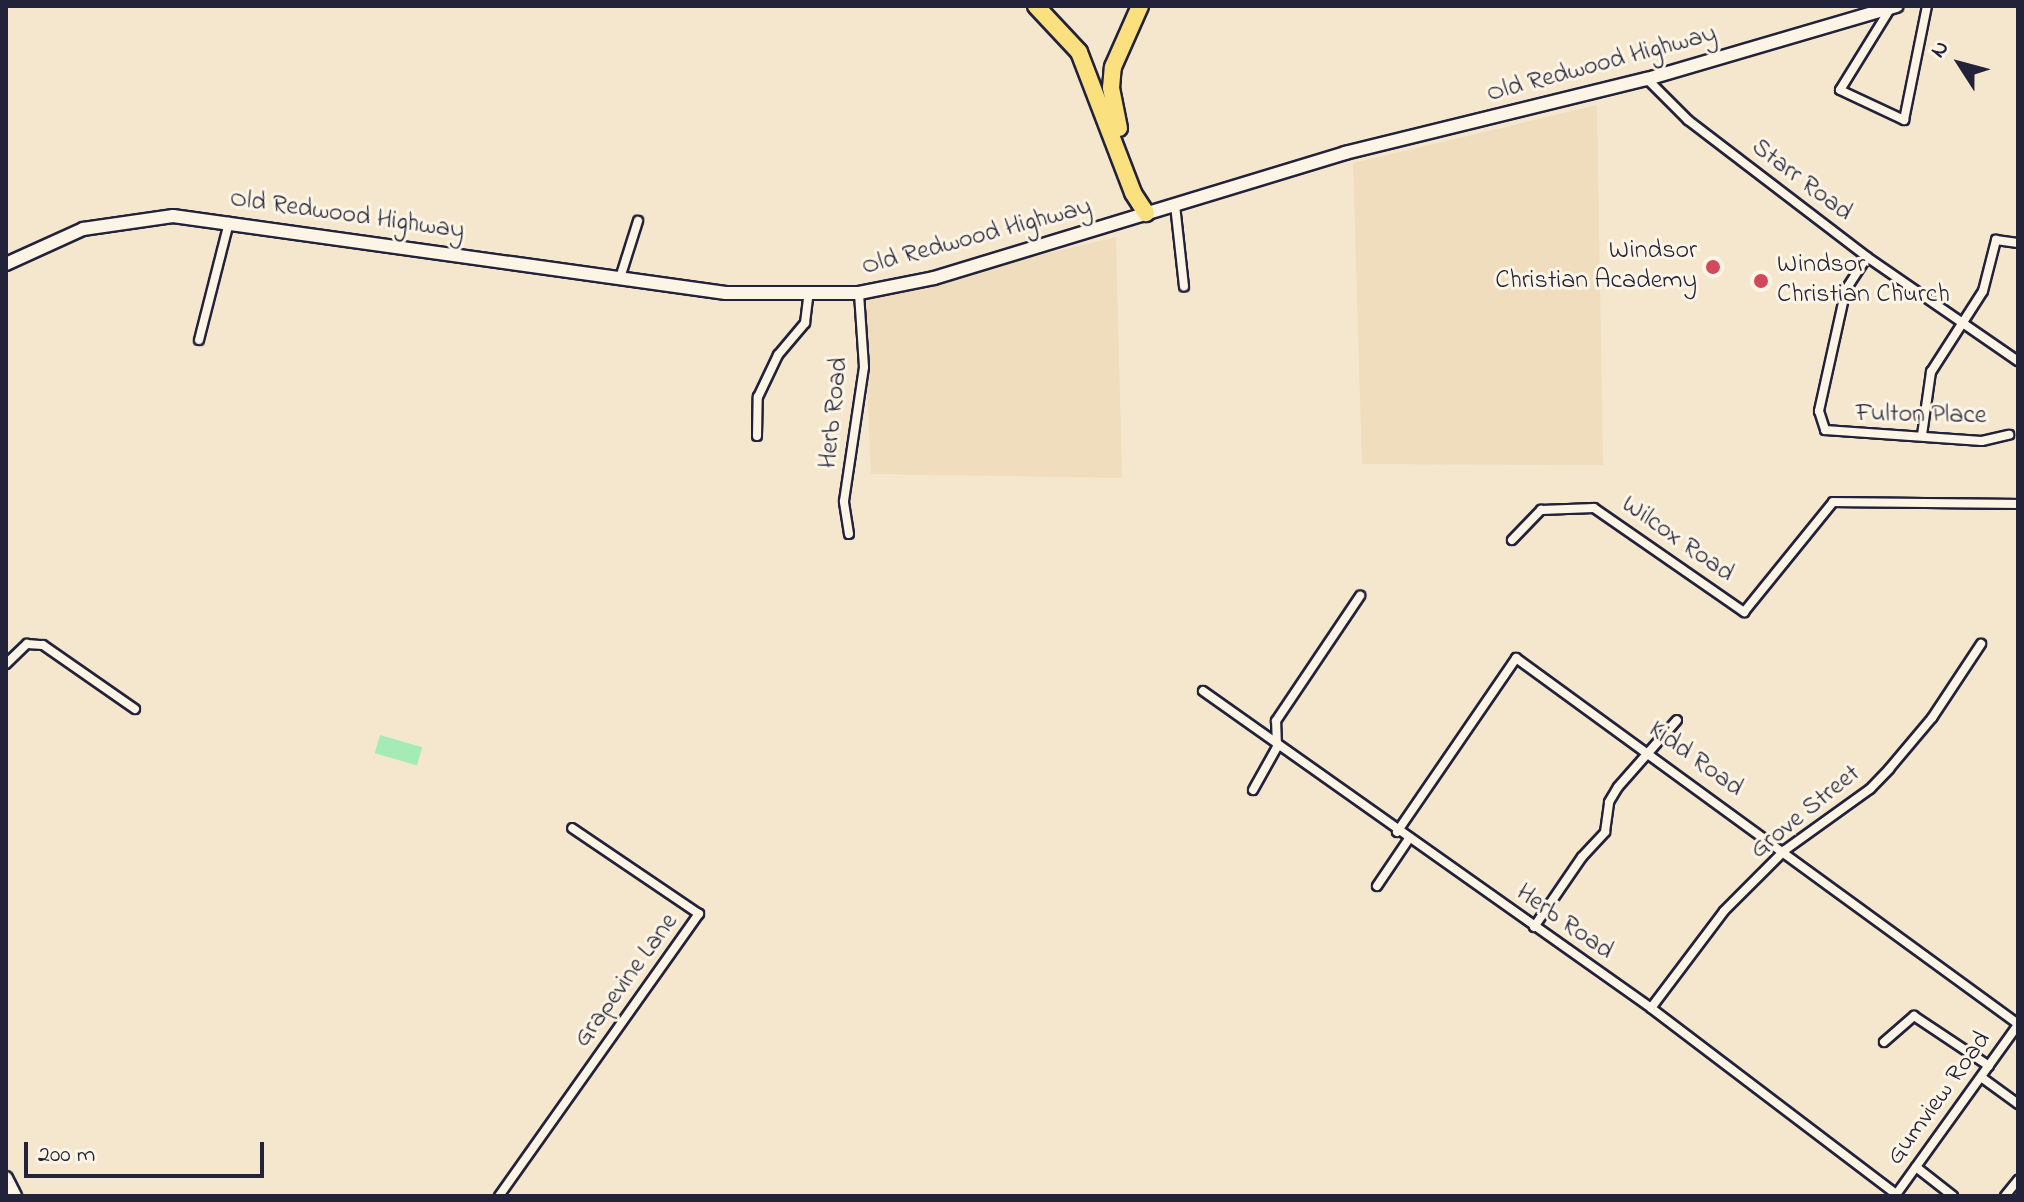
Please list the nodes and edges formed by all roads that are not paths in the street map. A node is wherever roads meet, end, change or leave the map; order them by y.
1 (1036, 6) edge
2 (1140, 6) edge
3 (1927, 6) edge
4 (1894, 7) edge
5 (1647, 79) junction
6 (1175, 205) junction
7 (1146, 213) junction
8 (229, 221) junction
9 (638, 221) dead end
10 (2018, 243) edge
11 (1867, 257) junction
12 (6, 264) edge
13 (620, 278) junction
14 (1184, 287) dead end
15 (859, 293) junction
16 (808, 297) junction
17 (1962, 323) junction
18 (199, 340) dead end
19 (2018, 361) edge
20 (1922, 435) junction
21 (2009, 435) dead end
22 (757, 436) dead end
23 (2018, 504) edge
24 (849, 534) dead end
25 (1512, 540) dead end
26 (1360, 596) dead end
27 (1981, 644) dead end
28 (6, 664) edge
29 (1203, 691) dead end
30 (135, 709) dead end
31 (1677, 720) dead end
32 (1277, 747) junction
33 (1647, 751) junction
34 (1253, 790) dead end
35 (572, 828) dead end
36 (1397, 832) junction
37 (1408, 840) junction
38 (1785, 850) junction
39 (1377, 886) dead end
40 (1534, 927) junction
41 (1651, 1008) junction
42 (2018, 1024) edge
43 (1884, 1042) dead end
44 (1989, 1066) junction
45 (1981, 1077) junction
46 (2018, 1104) edge
47 (1916, 1167) junction
48 (6, 1178) edge
49 (2018, 1180) edge
50 (1896, 1195) edge
51 (15, 1196) edge
52 (499, 1196) edge
53 (1953, 1196) edge
54 (2005, 1196) edge

1 - 7 highway
2 - 7 highway
3 - 4 street
4 - 5 main road, Old Redwood Highway
5 - 6 main road, Old Redwood Highway
5 - 11 street, Starr Road
6 - 7 main road, Old Redwood Highway
6 - 14 street
7 - 15 main road, Old Redwood Highway
8 - 12 main road, Old Redwood Highway
8 - 13 main road, Old Redwood Highway
8 - 18 street
9 - 13 street
10 - 17 street
11 - 17 street, Starr Road
11 - 20 street, Fulton Place
13 - 16 main road, Old Redwood Highway
15 - 16 main road, Old Redwood Highway
15 - 24 street, Herb Road
16 - 22 street
17 - 19 street, Starr Road
17 - 20 street
20 - 21 street, Fulton Place
23 - 25 street, Wilcox Road
26 - 32 street
27 - 38 street, Grove Street
28 - 30 street
29 - 32 street, Herb Road
31 - 33 street
32 - 34 street
32 - 36 street, Herb Road
33 - 36 street, Kidd Road
33 - 38 street, Kidd Road
33 - 40 street
35 - 52 street, Grapevine Lane
36 - 37 street, Herb Road
37 - 39 street
37 - 40 street, Herb Road
38 - 41 street, Grove Street
38 - 42 street, Kidd Road
40 - 41 street, Herb Road
41 - 50 street, Herb Road
42 - 44 street, Gumview Road
43 - 44 street
44 - 45 street, Gumview Road
45 - 46 street
45 - 47 street, Gumview Road
47 - 50 street, Gumview Road
47 - 53 street
48 - 51 main road
49 - 54 street

